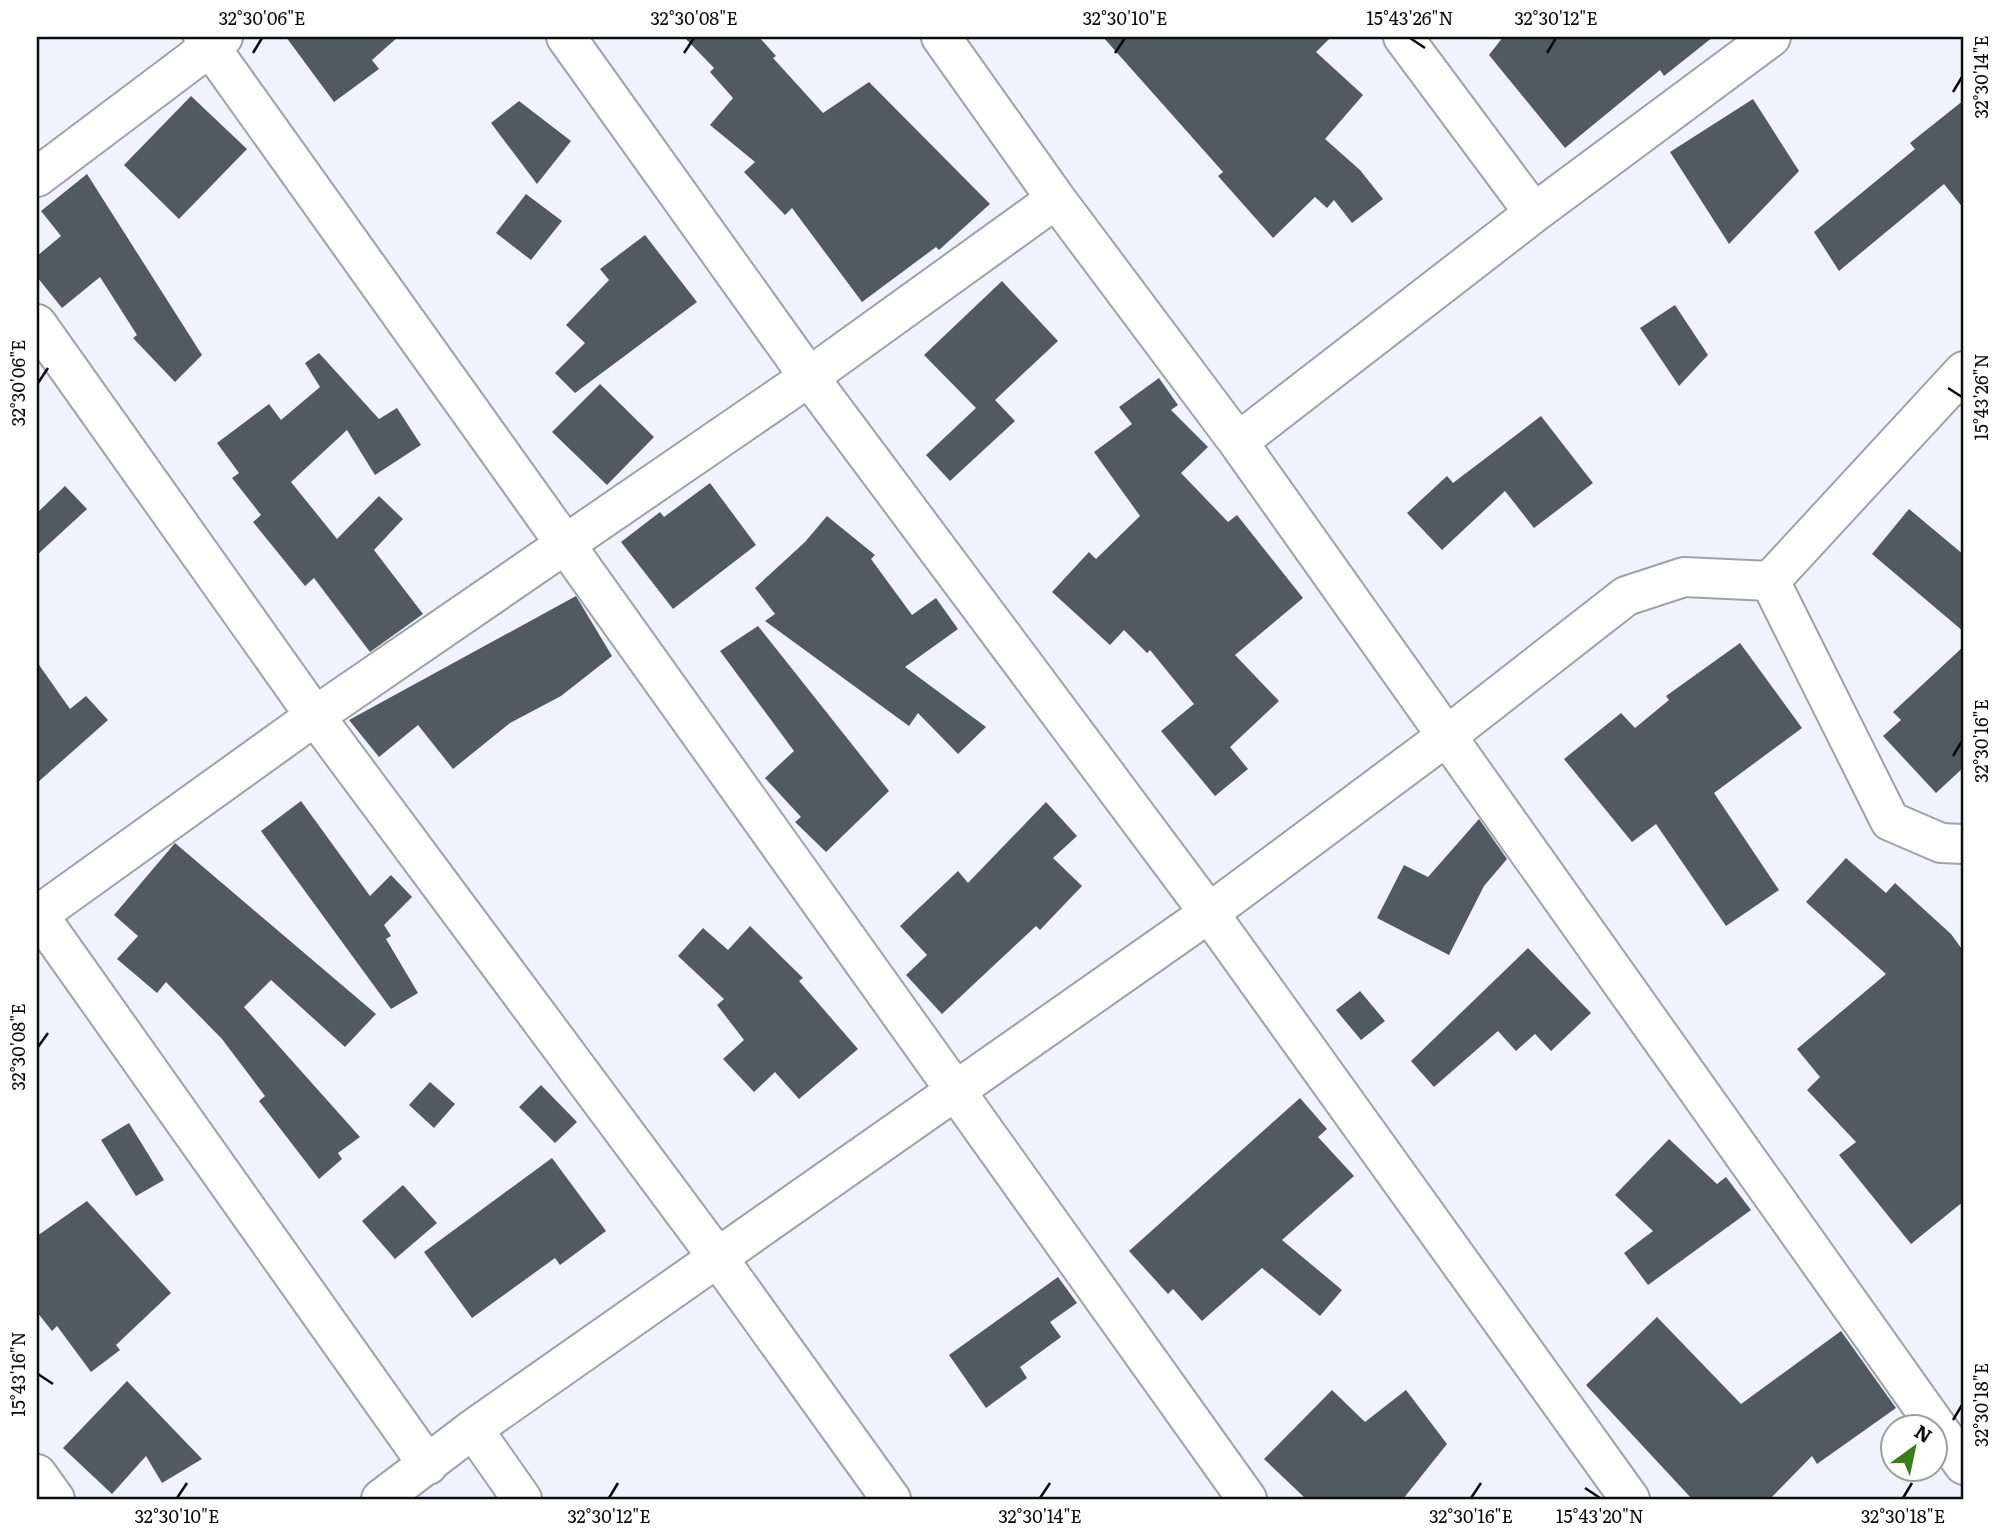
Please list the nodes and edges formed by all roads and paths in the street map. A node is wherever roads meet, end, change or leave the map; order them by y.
1 (566, 37) edge
2 (942, 37) edge
3 (1403, 37) edge
4 (1771, 37) edge
5 (212, 40) edge
6 (37, 177) edge
7 (1056, 199) junction
8 (1534, 213) junction
9 (37, 324) edge
10 (1964, 371) edge
11 (809, 377) junction
12 (1237, 442) junction
13 (562, 544) junction
14 (1770, 581) junction
15 (315, 716) junction
16 (1447, 735) junction
17 (1964, 844) edge
18 (1209, 913) junction
19 (38, 914) edge
20 (956, 1090) junction
21 (718, 1258) junction
22 (473, 1429) junction
23 (428, 1465) junction
24 (1964, 1465) edge
25 (37, 1474) edge
26 (55, 1499) edge
27 (381, 1499) edge
28 (522, 1499) edge
29 (891, 1499) edge
30 (1247, 1499) edge
31 (1630, 1499) edge

1 - 11 street
2 - 7 street
3 - 8 street
4 - 8 street
5 - 6 street
5 - 13 street
7 - 11 street
7 - 12 street
8 - 12 street
9 - 15 street
10 - 14 street
11 - 13 street
11 - 18 street
12 - 16 street
13 - 15 street
13 - 20 street
14 - 16 street
14 - 17 street
15 - 19 street
15 - 21 street
16 - 18 street
16 - 24 street
18 - 20 street
18 - 31 street
19 - 23 street
20 - 21 street
20 - 30 street
21 - 22 street
21 - 29 street
22 - 23 street
22 - 28 street
23 - 27 street
25 - 26 street

